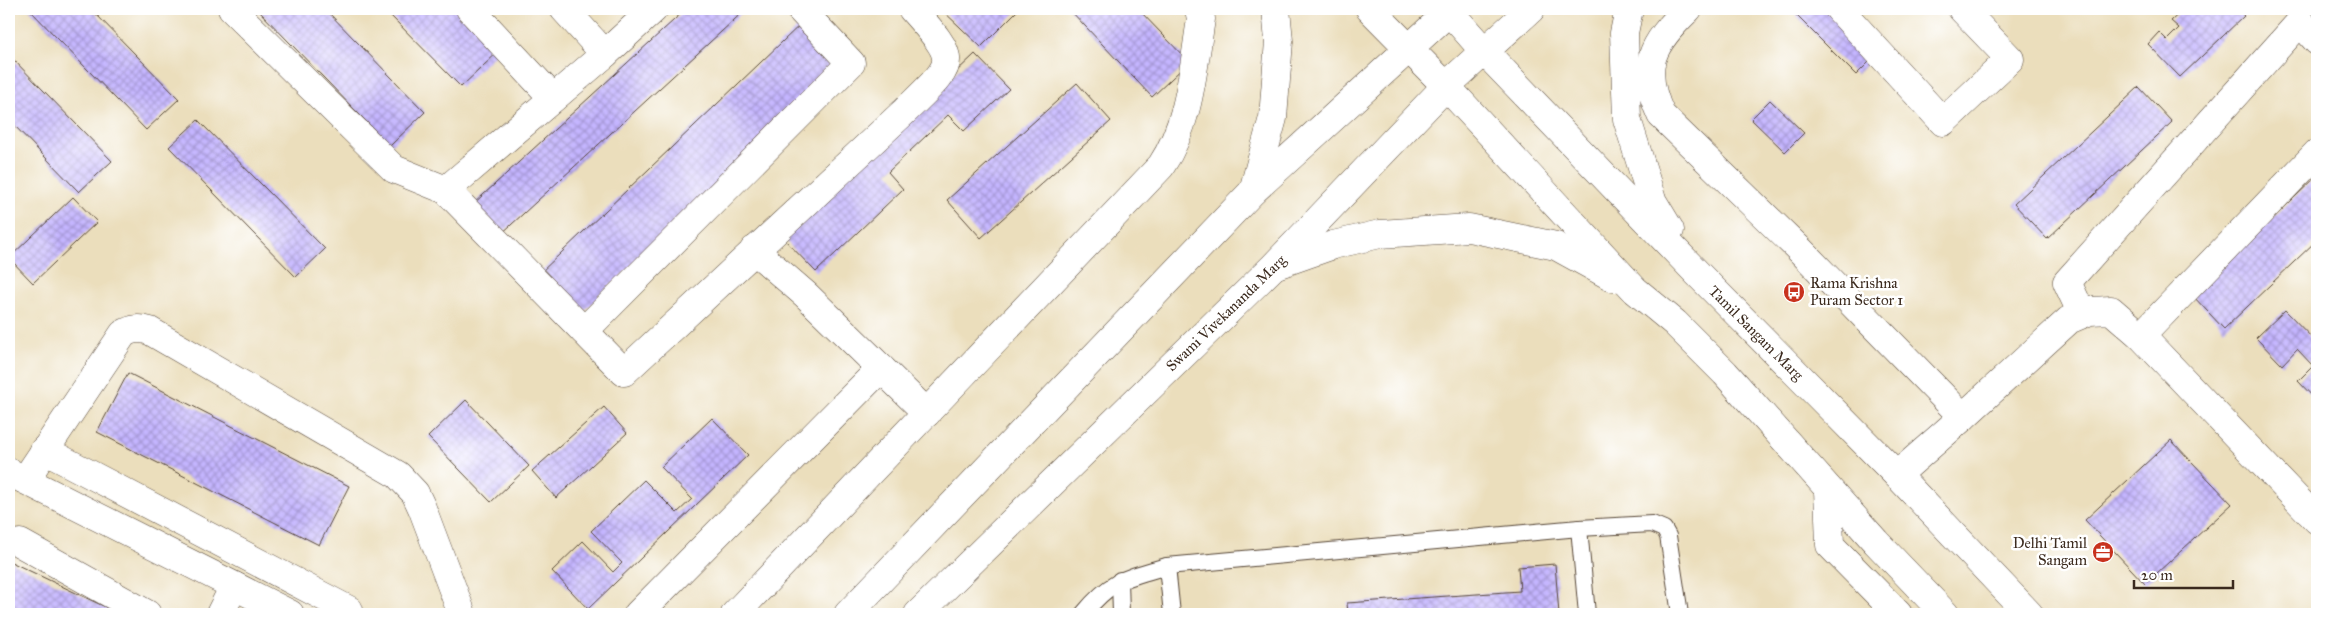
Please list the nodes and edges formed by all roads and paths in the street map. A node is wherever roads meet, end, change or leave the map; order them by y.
1 (232, 9) edge
2 (470, 9) edge
3 (564, 9) edge
4 (654, 9) edge
5 (800, 9) edge
6 (912, 9) edge
7 (1199, 9) edge
8 (1276, 9) edge
9 (1370, 9) edge
10 (1531, 9) edge
11 (1629, 9) edge
12 (1688, 9) edge
13 (1839, 9) edge
14 (1962, 9) edge
15 (1449, 10) edge
16 (2317, 41) edge
17 (1409, 47) junction
18 (1484, 50) junction
19 (605, 54) junction
20 (1446, 86) junction
21 (553, 98) junction
22 (2317, 153) edge
23 (446, 190) junction
24 (1253, 191) junction
25 (754, 250) junction
26 (1275, 265) junction
27 (1697, 273) junction
28 (1635, 290) junction
29 (2082, 314) junction
30 (584, 331) junction
31 (2142, 336) junction
32 (880, 368) junction
33 (927, 413) junction
34 (1963, 418) junction
35 (44, 450) junction
36 (1897, 475) junction
37 (17, 476) edge
38 (1828, 489) junction
39 (2317, 520) edge
40 (1579, 528) junction
41 (20, 543) dead end
42 (1167, 566) junction
43 (1120, 580) junction
44 (234, 586) junction
45 (352, 613) edge
46 (147, 614) edge
47 (220, 614) edge
48 (290, 614) edge
49 (462, 614) edge
50 (638, 614) edge
51 (735, 614) edge
52 (848, 614) edge
53 (918, 614) edge
54 (1084, 614) edge
55 (1121, 614) edge
56 (1172, 614) edge
57 (1587, 614) edge
58 (1680, 614) edge
59 (1898, 614) edge
60 (1945, 614) edge
61 (2029, 614) edge

1 - 23 street
2 - 21 street
3 - 19 street
4 - 19 street
5 - 30 street
6 - 25 street
7 - 33 street
8 - 24 street
9 - 17 street
10 - 18 street, Swami Vivekananda Marg
11 - 27 street
12 - 34 street
13 - 14 street
15 - 17 street
15 - 18 street, Tamil Sangam Marg
16 - 29 street
17 - 20 street
17 - 24 street
18 - 20 street, Swami Vivekananda Marg
18 - 27 street, Tamil Sangam Marg
19 - 21 street
20 - 26 street, Swami Vivekananda Marg
20 - 28 street
21 - 23 street
22 - 31 street
23 - 30 street
24 - 52 street
25 - 30 street
25 - 32 street
26 - 28 street
26 - 53 street, Swami Vivekananda Marg
27 - 36 street, Tamil Sangam Marg
28 - 38 street
29 - 31 street
29 - 34 street
31 - 39 street
32 - 33 street
32 - 50 street
33 - 51 street
34 - 36 street
35 - 37 street
35 - 45 street
35 - 49 street
36 - 61 street, Tamil Sangam Marg
37 - 44 street
38 - 59 street
38 - 60 street
40 - 42 lane
40 - 57 lane
40 - 58 lane
41 - 46 street
42 - 43 lane
42 - 56 lane
43 - 54 lane
43 - 55 lane
44 - 47 street
44 - 48 street

